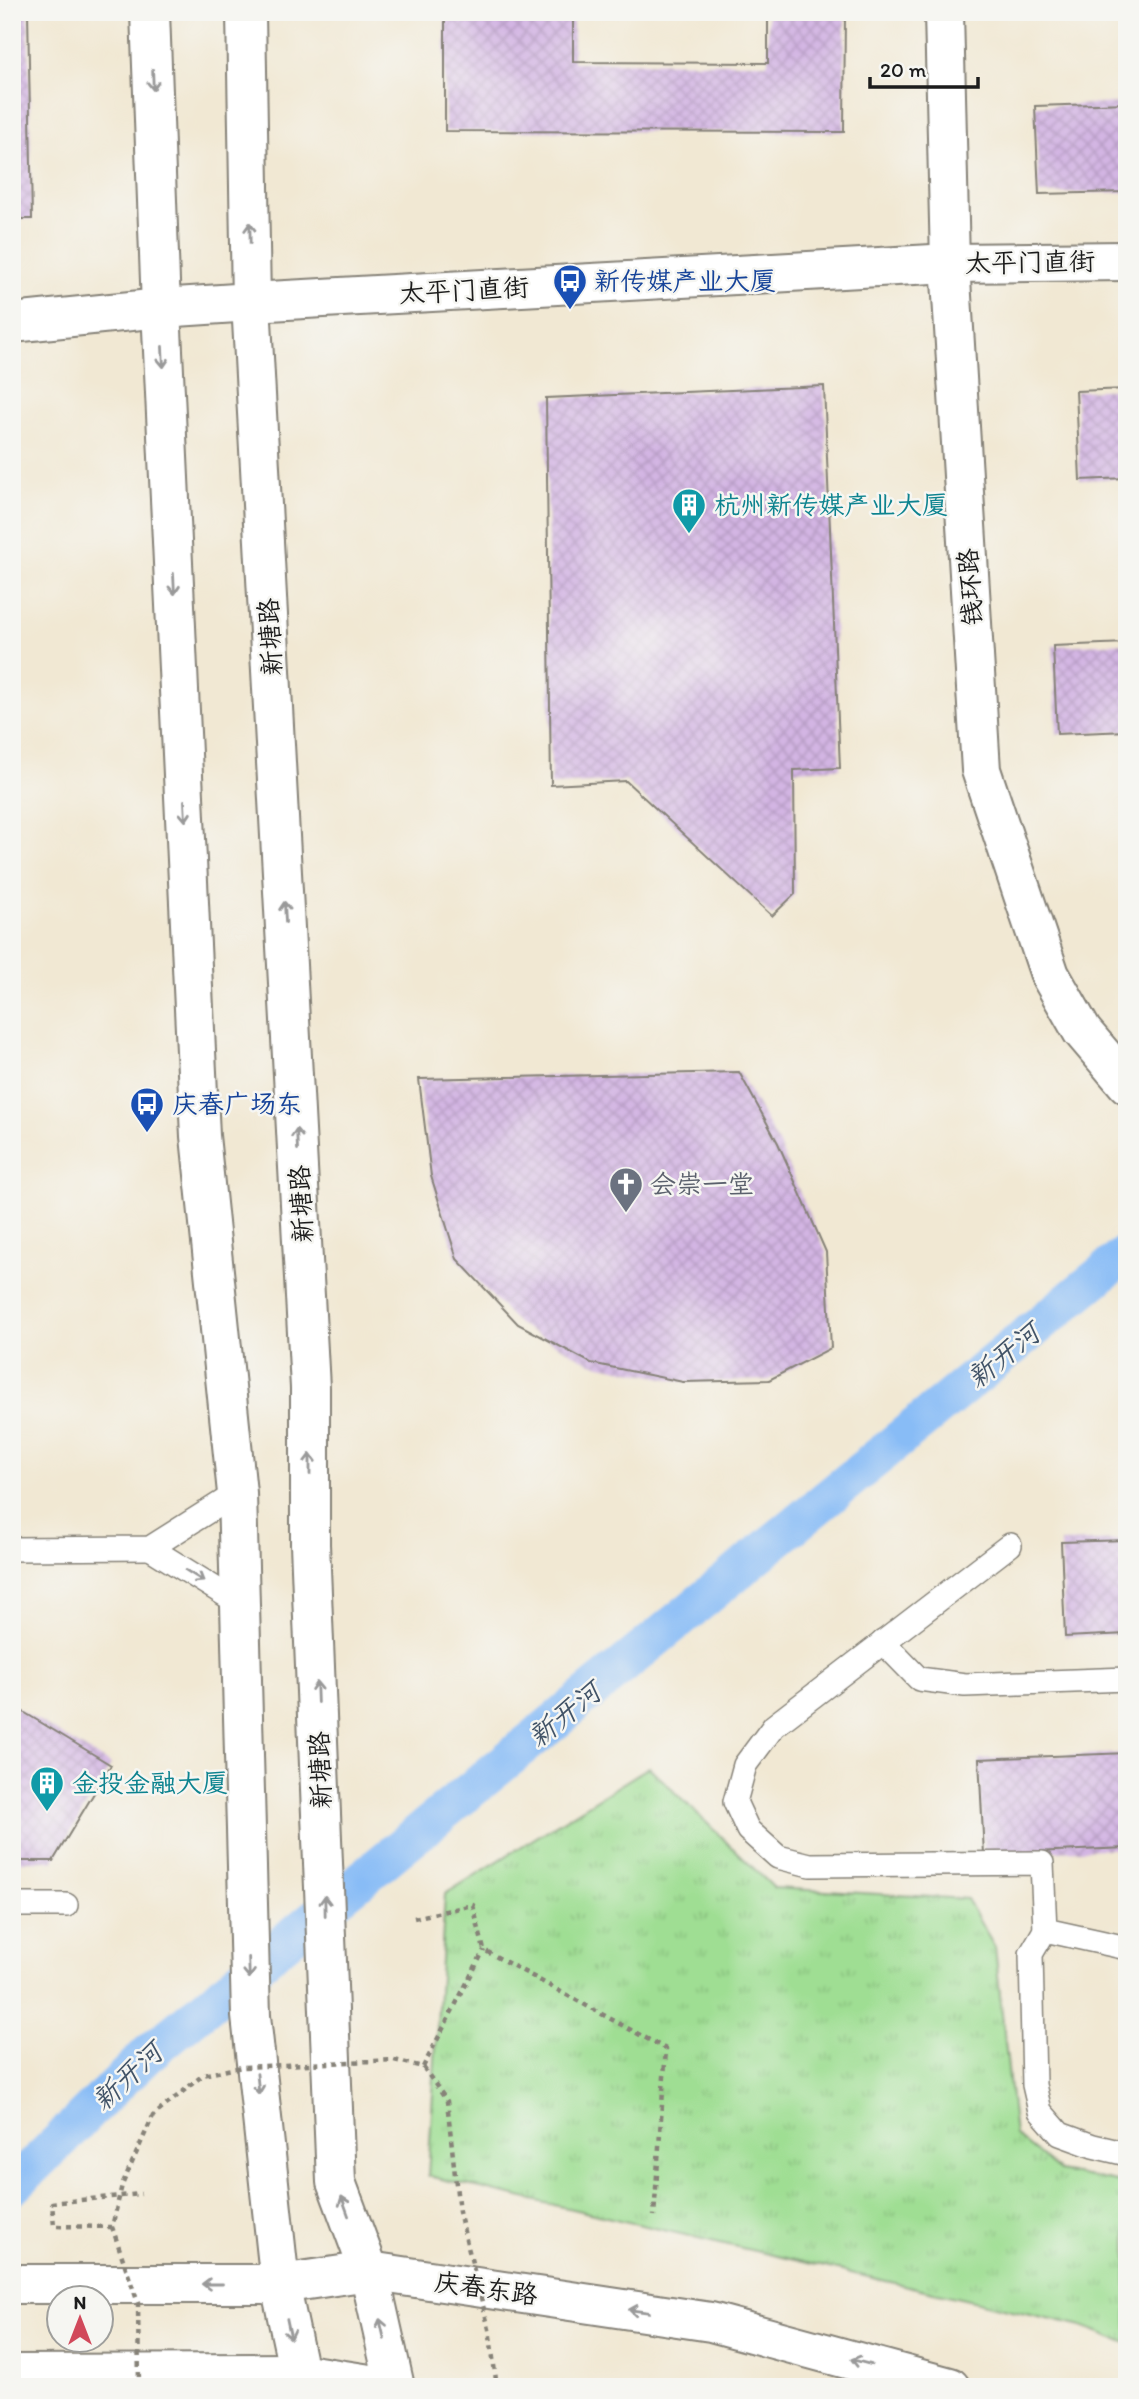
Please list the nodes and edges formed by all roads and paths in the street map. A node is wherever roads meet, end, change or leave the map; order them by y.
1 (150, 12) edge
2 (246, 12) edge
3 (944, 12) edge
4 (1127, 261) edge
5 (950, 263) junction
6 (251, 302) junction
7 (161, 308) junction
8 (12, 323) edge
9 (1127, 1084) edge
10 (237, 1493) junction
11 (1010, 1545) dead end
12 (150, 1548) junction
13 (12, 1549) edge
14 (240, 1604) junction
15 (883, 1642) junction
16 (1127, 1679) edge
17 (12, 1905) edge
18 (66, 1905) dead end
19 (414, 1918) dead end
20 (1045, 1930) junction
21 (1127, 1948) edge
22 (484, 1950) junction
23 (423, 2067) junction
24 (1127, 2154) edge
25 (141, 2194) dead end
26 (654, 2216) dead end
27 (111, 2227) junction
28 (369, 2271) junction
29 (12, 2284) edge
30 (280, 2284) junction
31 (12, 2374) edge
32 (299, 2380) edge
33 (139, 2387) edge
34 (389, 2387) edge
35 (395, 2387) edge
36 (497, 2387) edge
37 (950, 2387) edge

1 -> 7 main road
6 -> 2 main road, 新塘路
3 - 5 main road, 钱环路
4 - 5 main road, 太平门直街
5 - 6 main road, 太平门直街
5 - 9 main road, 钱环路
6 - 7 main road, 太平门直街
28 -> 6 main road, 新塘路
7 - 8 main road, 太平门直街
7 -> 10 main road
10 - 12 lane
10 - 14 main road
11 - 15 lane
12 - 13 lane
12 -> 14 lane
14 -> 30 main road
15 - 16 lane
15 - 20 lane
17 - 18 lane
19 - 22 path
20 - 21 lane
20 - 24 lane
22 - 23 path
22 - 26 path
23 - 27 path, bridge
23 - 36 path, bridge
25 - 27 path
27 - 33 path, bridge
28 - 30 main road, 庆春东路
35 -> 28 main road, 新塘路
37 -> 28 main road, 庆春东路
30 -> 29 main road, 庆春东路
30 -> 32 main road
31 - 32 main road
32 - 34 main road

